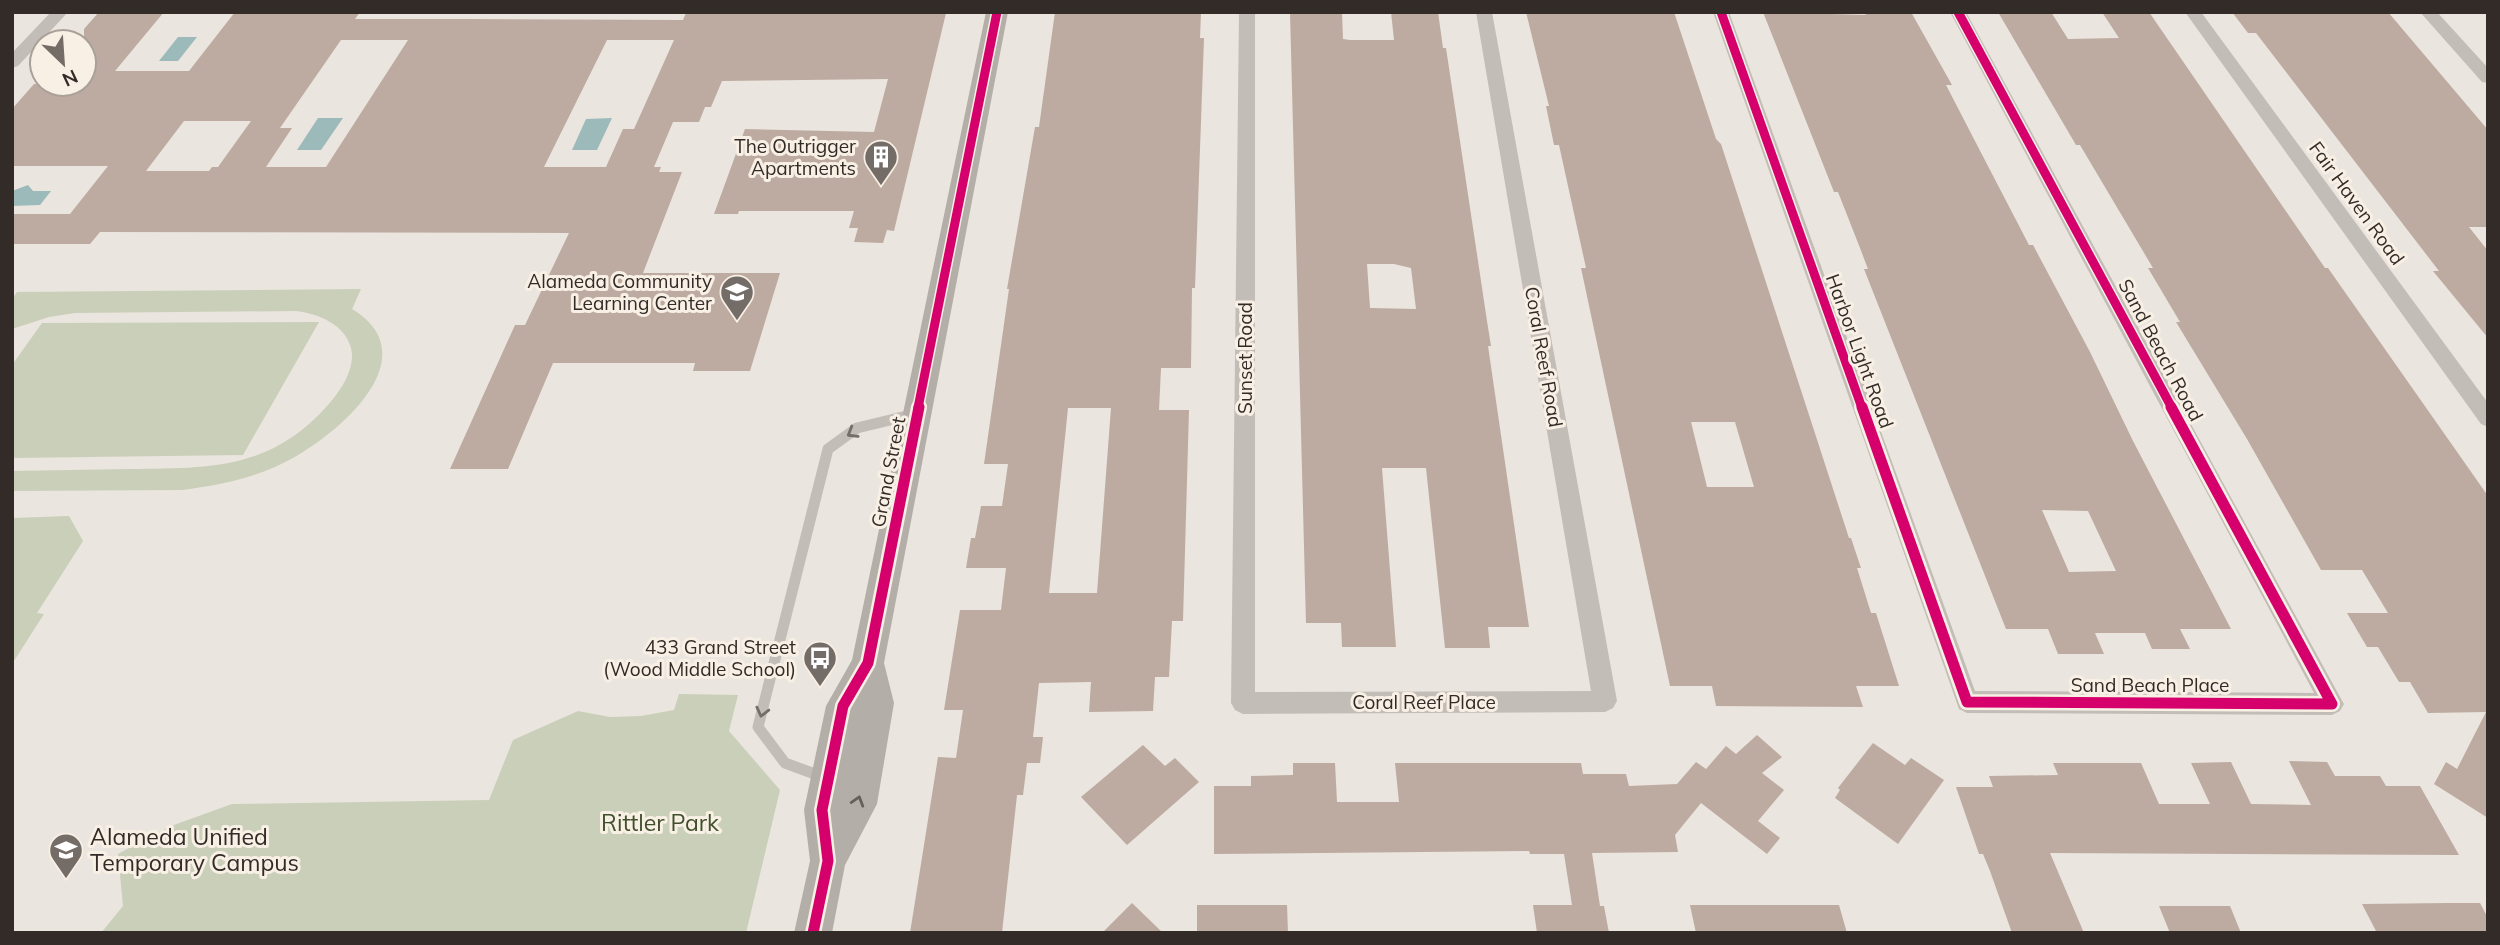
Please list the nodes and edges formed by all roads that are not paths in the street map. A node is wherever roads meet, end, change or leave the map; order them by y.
1 (60, 12) edge
2 (997, 12) edge
3 (1247, 12) edge
4 (1484, 12) edge
5 (1721, 12) edge
6 (1958, 12) edge
7 (2193, 12) edge
8 (2428, 12) edge
9 (12, 63) edge
10 (2488, 78) edge
11 (917, 413) junction
12 (2488, 419) edge
13 (868, 663) junction
14 (1605, 701) joint
15 (1967, 702) joint
16 (1243, 703) joint
17 (2332, 704) joint
18 (828, 778) junction
19 (828, 861) junction
20 (813, 933) edge

1 - 9 street
2 - 11 street, Grand Street
3 - 16 street, Sunset Road
4 - 14 street, Coral Reef Road
5 - 15 street, Harbor Light Road
6 - 17 street, Sand Beach Road
7 - 12 street, Fair Haven Road
8 - 10 street
11 - 13 street, Grand Street
11 -> 18 lane
13 - 18 street, Grand Street
19 -> 13 street, Grand Street
14 - 16 street, Coral Reef Place
15 - 17 street, Sand Beach Place
18 - 19 street, Grand Street
19 - 20 street, Grand Street

